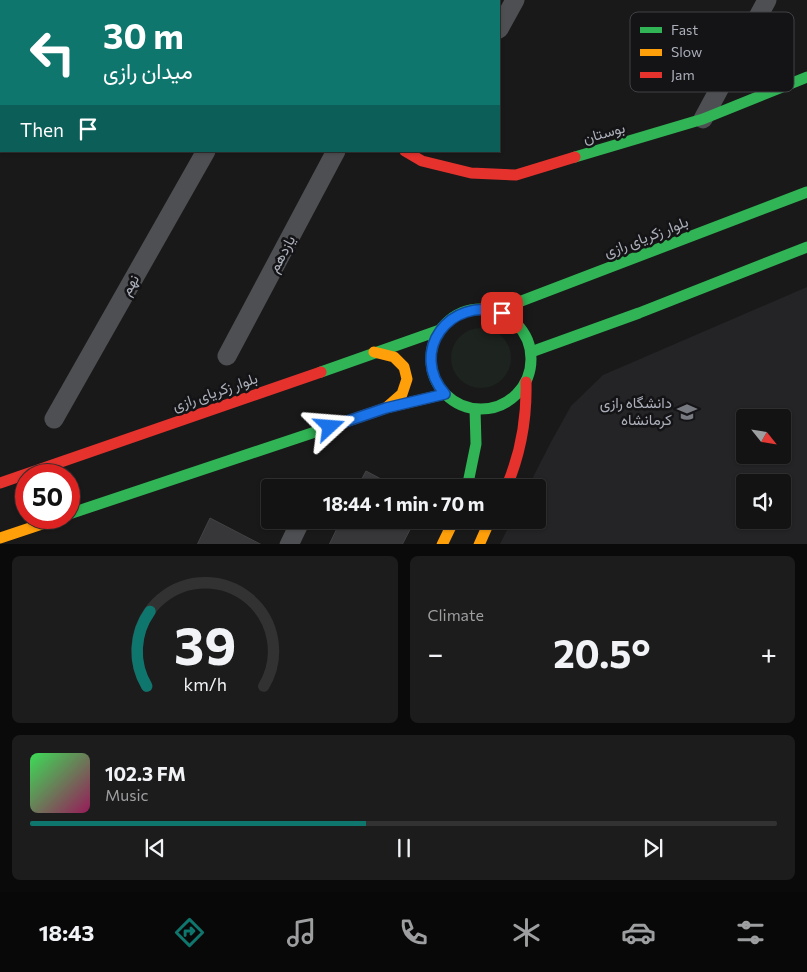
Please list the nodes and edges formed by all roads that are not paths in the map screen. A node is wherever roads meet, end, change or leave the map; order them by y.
1 (515, 0) edge
2 (767, 0) edge
3 (761, 12) edge
4 (500, 27) edge
5 (807, 77) edge
6 (794, 82) edge
7 (718, 92) edge
8 (771, 92) edge
9 (703, 120) junction
10 (205, 152) edge
11 (335, 152) edge
12 (407, 152) edge
13 (807, 192) edge
14 (807, 247) edge
15 (495, 311) junction
16 (440, 330) junction
17 (374, 352) junction
18 (531, 352) junction
19 (227, 356) dead end
20 (526, 382) junction
21 (445, 394) junction
22 (386, 408) junction
23 (475, 409) junction
24 (54, 419) dead end
25 (469, 479) edge
26 (510, 479) edge
27 (0, 483) edge
28 (80, 510) edge
29 (27, 529) edge
30 (296, 529) edge
31 (450, 529) edge
32 (486, 529) edge
33 (0, 538) edge
34 (289, 544) edge
35 (442, 544) edge
36 (478, 544) edge

1 - 4 street
2 - 3 street
5 - 6 main road, بوستان
7 - 9 street
8 - 9 main road, بوستان
9 - 12 main road, بوستان
10 - 24 street, نهم
11 - 19 street, یازدهم
13 - 15 main road, بلوار زکریای رازی
14 - 18 main road
15 - 16 main road
15 - 18 main road
16 - 17 main road, بلوار زکریای رازی
16 - 21 main road
17 - 22 main road
17 - 27 main road, بلوار زکریای رازی
18 - 20 main road
20 - 23 main road
20 - 26 main road
21 - 22 main road
21 - 23 main road
22 - 28 main road
23 - 25 main road
29 - 33 main road
30 - 34 street
31 - 35 main road
32 - 36 main road

